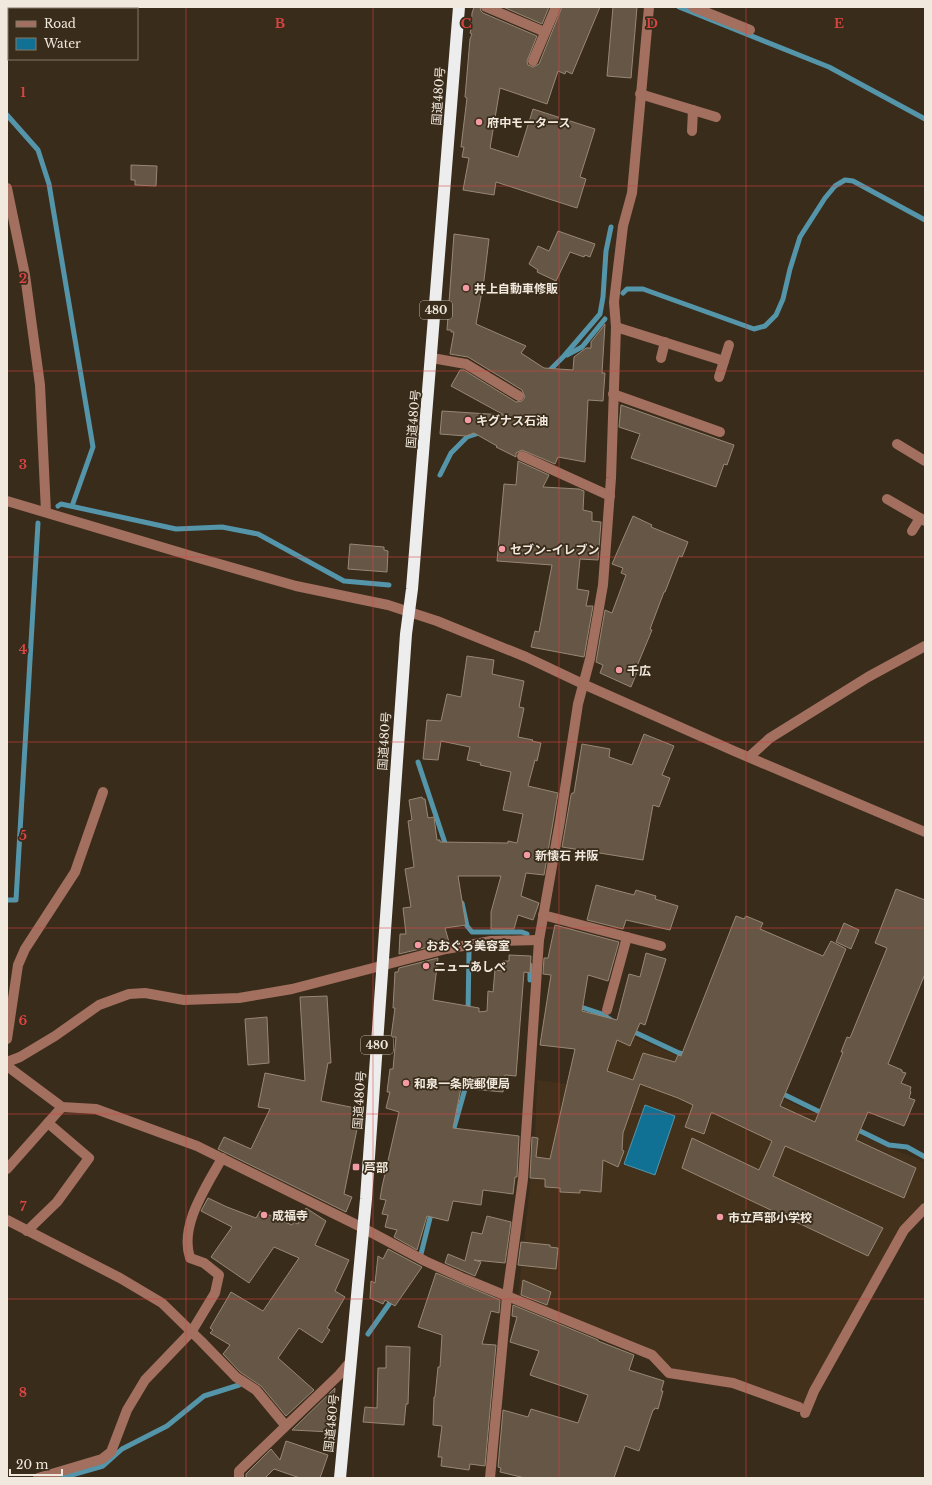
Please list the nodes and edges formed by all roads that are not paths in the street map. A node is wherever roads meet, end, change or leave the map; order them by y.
1 (459, 7) edge
2 (486, 7) edge
3 (556, 7) edge
4 (649, 7) edge
5 (693, 7) edge
6 (750, 30) dead end
7 (545, 32) junction
8 (533, 60) dead end
9 (640, 94) junction
10 (693, 110) junction
11 (716, 117) dead end
12 (692, 131) dead end
13 (7, 188) edge
14 (616, 327) junction
15 (665, 342) junction
16 (729, 345) dead end
17 (432, 358) junction
18 (661, 358) dead end
19 (724, 361) junction
20 (719, 377) dead end
21 (613, 394) junction
22 (520, 396) dead end
23 (720, 432) dead end
24 (897, 444) dead end
25 (522, 456) dead end
26 (925, 461) edge
27 (610, 496) junction
28 (887, 499) dead end
29 (7, 501) edge
30 (46, 512) junction
31 (923, 520) edge
32 (912, 532) dead end
33 (409, 612) junction
34 (925, 646) edge
35 (584, 684) junction
36 (749, 757) junction
37 (104, 792) dead end
38 (925, 832) edge
39 (543, 914) junction
40 (627, 937) junction
41 (539, 940) junction
42 (661, 946) dead end
43 (383, 964) junction
44 (608, 1010) dead end
45 (7, 1039) edge
46 (7, 1062) edge
47 (7, 1066) edge
48 (62, 1107) junction
49 (48, 1123) junction
50 (222, 1158) junction
51 (7, 1169) edge
52 (925, 1208) edge
53 (7, 1220) edge
54 (364, 1228) junction
55 (27, 1231) junction
56 (507, 1296) junction
57 (192, 1331) junction
58 (352, 1361) junction
59 (285, 1425) junction
60 (38, 1478) edge
61 (240, 1478) edge
62 (340, 1478) edge
63 (490, 1478) edge

1 - 17 highway, 国道480号 / 480
2 - 7 street
3 - 7 street
4 - 9 street
5 - 6 street
7 - 8 street
9 - 10 street
9 - 14 street
10 - 11 street
10 - 12 street
13 - 30 street
14 - 15 street
14 - 21 street
15 - 18 street
15 - 19 street
16 - 19 street
17 - 22 street
17 - 33 highway, 国道480号 / 480
19 - 20 street
21 - 23 street
21 - 27 street
24 - 26 street
25 - 27 street
27 - 35 street
28 - 31 street
29 - 30 street
30 - 33 street
31 - 32 street
33 - 35 street
33 - 43 highway, 国道480号 / 480
34 - 36 street
35 - 36 street
35 - 39 street
36 - 38 street
37 - 45 street
39 - 40 street
39 - 41 street
40 - 42 street
40 - 44 street
41 - 43 street
41 - 56 street
43 - 46 street
43 - 54 highway, 国道480号 / 480
47 - 48 street
48 - 49 street
48 - 50 street
49 - 51 street
49 - 55 street
50 - 54 street
50 - 57 street
52 - 56 street
53 - 55 street
54 - 56 street
54 - 58 highway, 国道480号 / 480
55 - 57 street
56 - 63 street
57 - 59 street
57 - 60 street
58 - 59 street
58 - 62 highway, 国道480号 / 480
59 - 61 street

